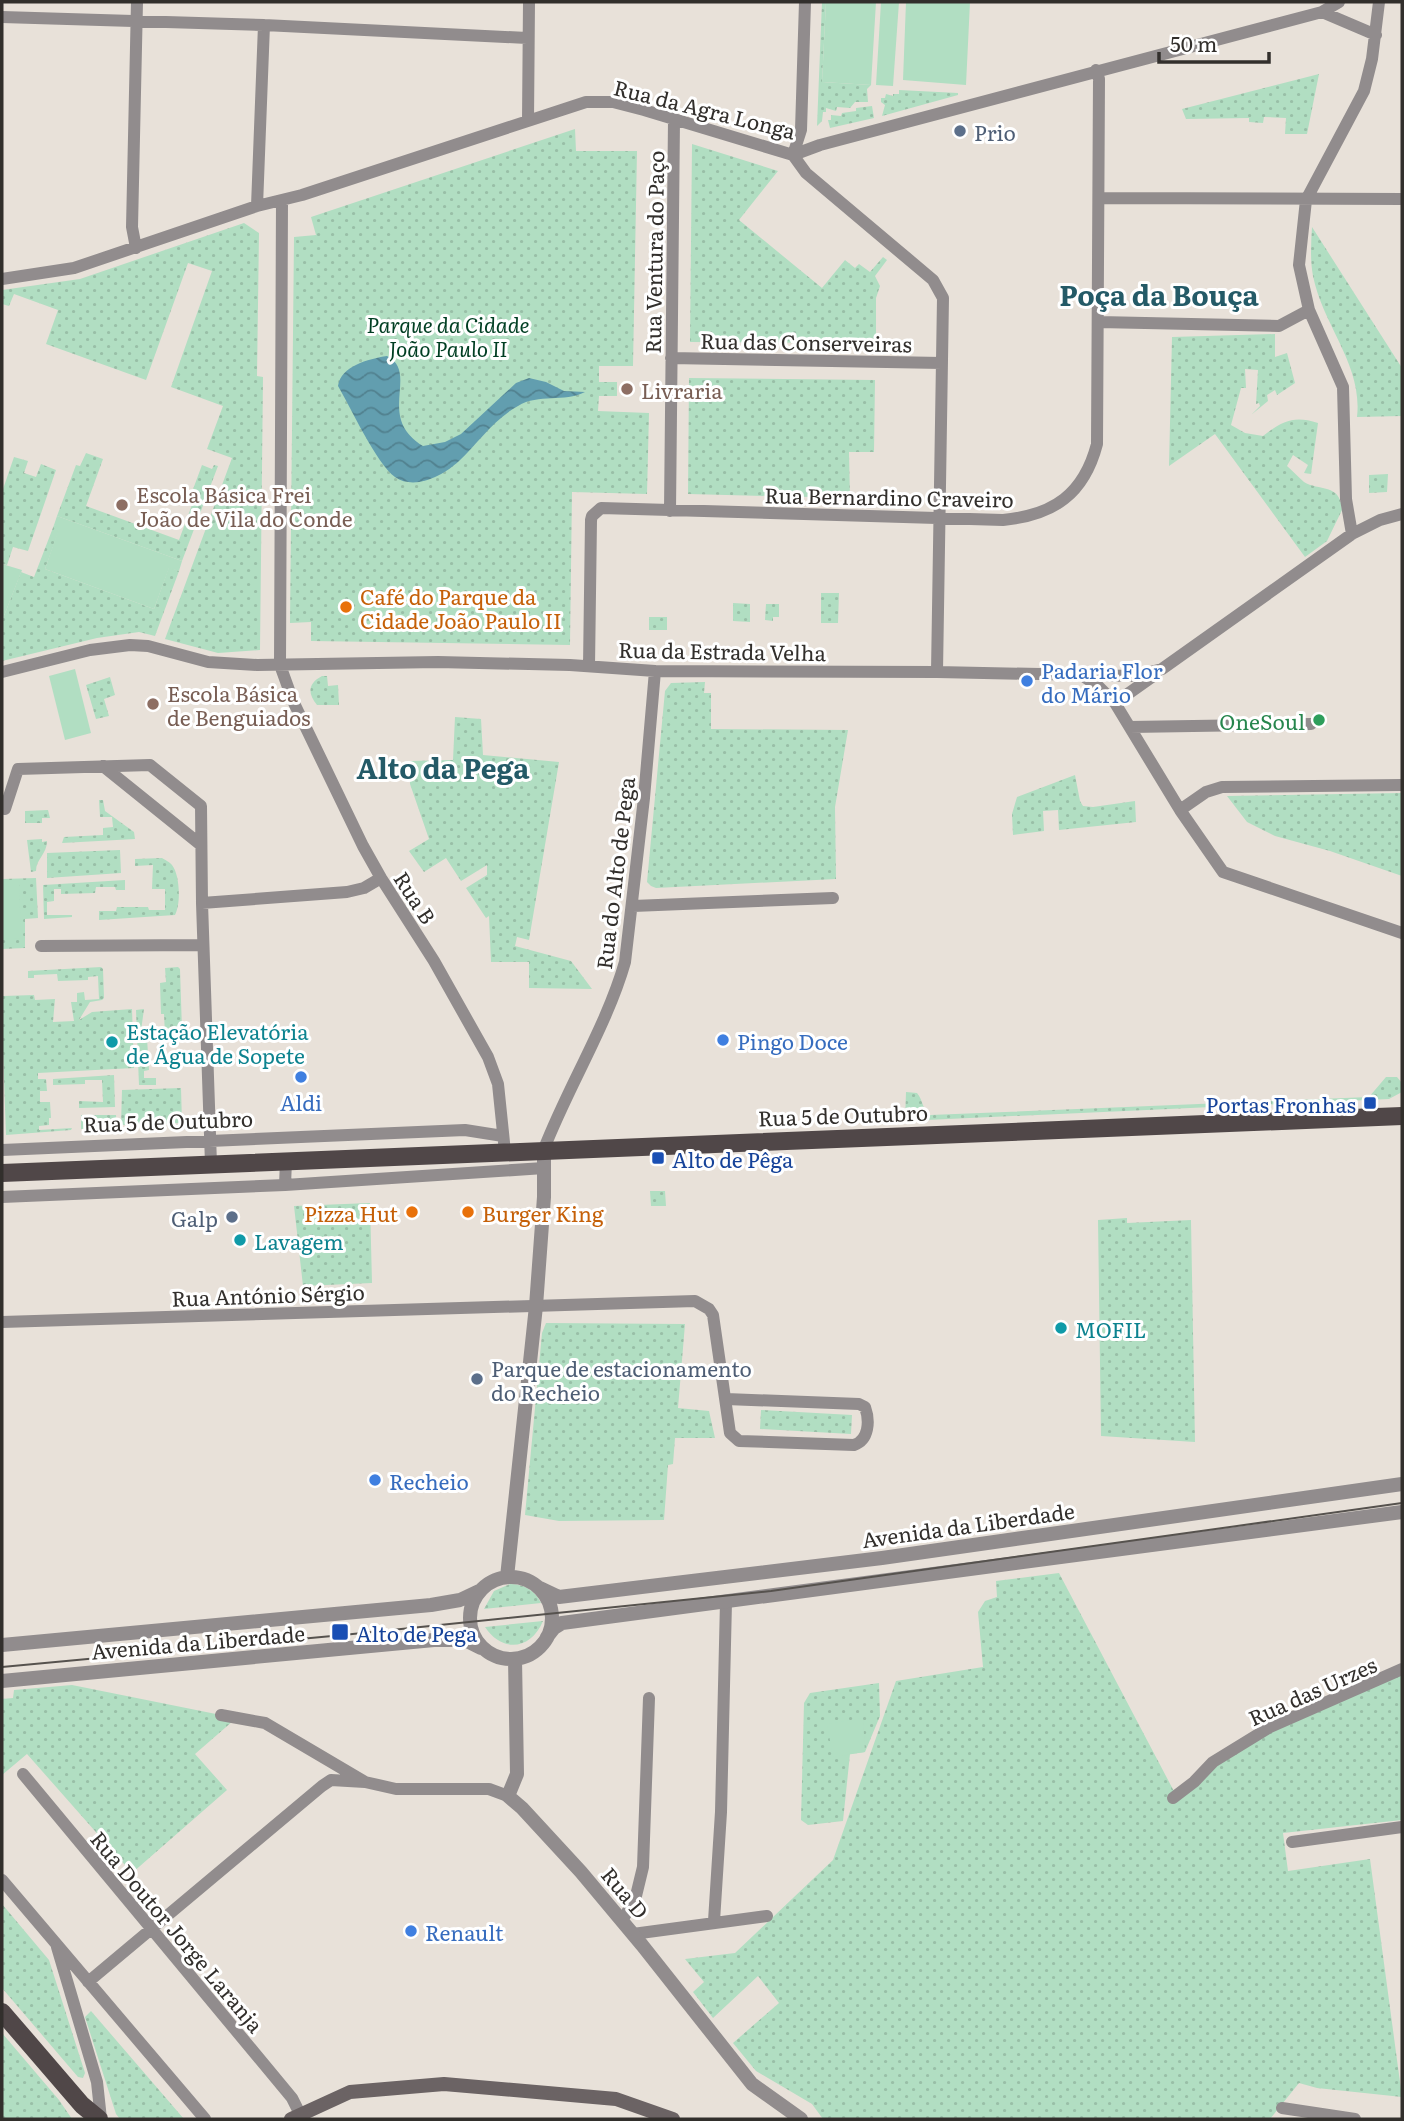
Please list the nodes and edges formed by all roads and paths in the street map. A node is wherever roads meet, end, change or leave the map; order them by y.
1 (137, 2) edge
2 (529, 2) edge
3 (805, 2) edge
4 (1339, 2) edge
5 (1379, 2) edge
6 (1322, 12) junction
7 (2, 17) edge
8 (137, 21) junction
9 (264, 25) junction
10 (1376, 35) junction
11 (527, 38) junction
12 (1096, 70) junction
13 (528, 120) junction
14 (674, 120) junction
15 (793, 155) junction
16 (1099, 198) junction
17 (1402, 199) edge
18 (1306, 200) junction
19 (282, 201) junction
20 (257, 206) junction
21 (136, 248) junction
22 (2, 279) edge
23 (1309, 310) junction
24 (1098, 323) junction
25 (671, 358) junction
26 (942, 363) junction
27 (670, 511) junction
28 (1402, 514) edge
29 (940, 519) junction
30 (1352, 534) junction
31 (280, 665) junction
32 (589, 666) junction
33 (1162, 669) junction
34 (655, 671) junction
35 (2, 672) edge
36 (937, 672) junction
37 (1083, 676) junction
38 (1115, 703) junction
39 (1311, 724) dead end
40 (1130, 727) junction
41 (103, 766) junction
42 (1402, 785) edge
43 (5, 809) dead end
44 (1180, 810) junction
45 (201, 845) junction
46 (381, 878) junction
47 (833, 898) dead end
48 (202, 904) junction
49 (633, 906) junction
50 (1402, 933) edge
51 (203, 945) junction
52 (41, 946) dead end
53 (1402, 1116) edge
54 (210, 1141) junction
55 (504, 1144) junction
56 (544, 1149) junction
57 (2, 1150) edge
58 (286, 1161) junction
59 (211, 1164) junction
60 (182, 1166) junction
61 (544, 1168) junction
62 (2, 1173) edge
63 (285, 1185) junction
64 (184, 1188) junction
65 (2, 1197) edge
66 (536, 1306) junction
67 (2, 1322) edge
68 (726, 1399) junction
69 (1402, 1484) edge
70 (1402, 1512) edge
71 (507, 1577) junction
72 (540, 1588) junction
73 (479, 1591) junction
74 (726, 1601) junction
75 (547, 1637) junction
76 (2, 1645) edge
77 (481, 1647) junction
78 (515, 1659) junction
79 (1402, 1669) edge
80 (2, 1681) edge
81 (649, 1698) dead end
82 (221, 1715) dead end
83 (23, 1774) dead end
84 (365, 1782) junction
85 (508, 1796) junction
86 (1173, 1798) dead end
87 (1402, 1827) edge
88 (1292, 1842) dead end
89 (2, 1880) edge
90 (767, 1916) dead end
91 (622, 1920) junction
92 (714, 1922) junction
93 (152, 1929) junction
94 (633, 1934) junction
95 (56, 1944) junction
96 (88, 1982) junction
97 (2, 2012) edge
98 (1282, 2108) dead end
99 (86, 2112) edge
100 (296, 2117) edge
101 (100, 2119) edge
102 (205, 2119) edge
103 (673, 2119) edge
104 (801, 2119) edge
105 (1355, 2119) edge

1 - 8 street
2 - 11 street
3 - 15 street
4 - 6 street, Rua da Agra Longa
5 - 10 street
6 - 10 street
6 - 12 street, Rua da Agra Longa
7 - 8 street
8 - 9 street
8 - 21 street
9 - 11 street
9 - 20 street
10 - 18 street
11 - 13 street
12 - 15 street, Rua da Agra Longa
12 - 16 street, Rua Bernardino Craveiro
13 - 14 street, Rua da Agra Longa
13 - 19 street, Rua da Agra Longa
14 - 15 street, Rua da Agra Longa
14 - 25 street, Rua Ventura do Paço
15 - 26 street
16 - 18 street
16 - 24 street, Rua Bernardino Craveiro
17 - 18 street
18 - 23 street
19 - 20 street, Rua da Agra Longa
19 - 31 street
20 - 21 street, Rua da Agra Longa
21 - 22 street, Rua da Agra Longa
23 - 24 street
23 - 30 street
24 - 29 street, Rua Bernardino Craveiro
25 - 26 street, Rua das Conserveiras
25 - 27 street, Rua Ventura do Paço
26 - 29 street
27 - 29 street, Rua Bernardino Craveiro
27 - 32 street, Rua Bernardino Craveiro
28 - 30 street, Rua da Estrada Velha
29 - 36 street
30 - 33 street, Rua da Estrada Velha
31 - 32 street, Rua da Estrada Velha
31 - 35 street, Rua da Estrada Velha
31 - 46 street, Rua B
32 - 34 street, Rua da Estrada Velha
33 - 37 street, Rua da Estrada Velha
33 - 38 street, Rua da Estrada Velha
34 - 36 street, Rua da Estrada Velha
34 - 49 street, Rua do Alto de Pega
36 - 37 street, Rua da Estrada Velha
37 - 38 street
38 - 40 street
39 - 40 street
40 - 44 street
41 - 43 street
41 - 45 street
41 - 45 street
42 - 44 street
44 - 50 street
45 - 48 street
46 - 48 street
46 - 55 street, Rua B
47 - 49 street
48 - 51 street
49 - 56 street, Rua do Alto de Pega
51 - 52 street
51 - 54 street
53 - 56 main road, Rua 5 de Outubro
54 - 55 street, Rua 5 de Outubro
54 - 57 street, Rua 5 de Outubro
54 - 59 street
55 - 56 main road, Rua 5 de Outubro
55 - 58 main road, Rua 5 de Outubro
56 - 61 street
58 - 59 main road, Rua 5 de Outubro
58 - 63 street
59 - 60 main road, Rua 5 de Outubro
60 - 62 main road, Rua 5 de Outubro
60 - 64 street
61 - 63 street
61 - 66 street
63 - 64 street
64 - 65 street
66 - 67 street, Rua António Sérgio
66 - 68 street, Rua António Sérgio
66 - 71 street
68 - 68 street, Rua António Sérgio
69 - 72 street, Avenida da Liberdade
70 - 74 street
71 - 72 street
71 - 73 street
72 - 75 street
73 - 76 street, Avenida da Liberdade
73 - 77 street
74 - 75 street
74 - 92 street
75 - 78 street
77 - 78 street
77 - 80 street, Avenida da Liberdade
78 - 85 street
79 - 86 street, Rua das Urzes
81 - 91 street
82 - 84 street
83 - 93 street, Rua Doutor Jorge Laranja
84 - 85 street
84 - 93 street
85 - 91 street, Rua D
87 - 88 street
89 - 95 street
90 - 92 street
91 - 94 street, Rua D
92 - 94 street
93 - 96 street
93 - 100 street, Rua Doutor Jorge Laranja
94 - 104 street, Rua D
95 - 96 street
95 - 101 street
96 - 102 street
97 - 99 main road
98 - 105 street
99 - 101 main road
100 - 103 main road

